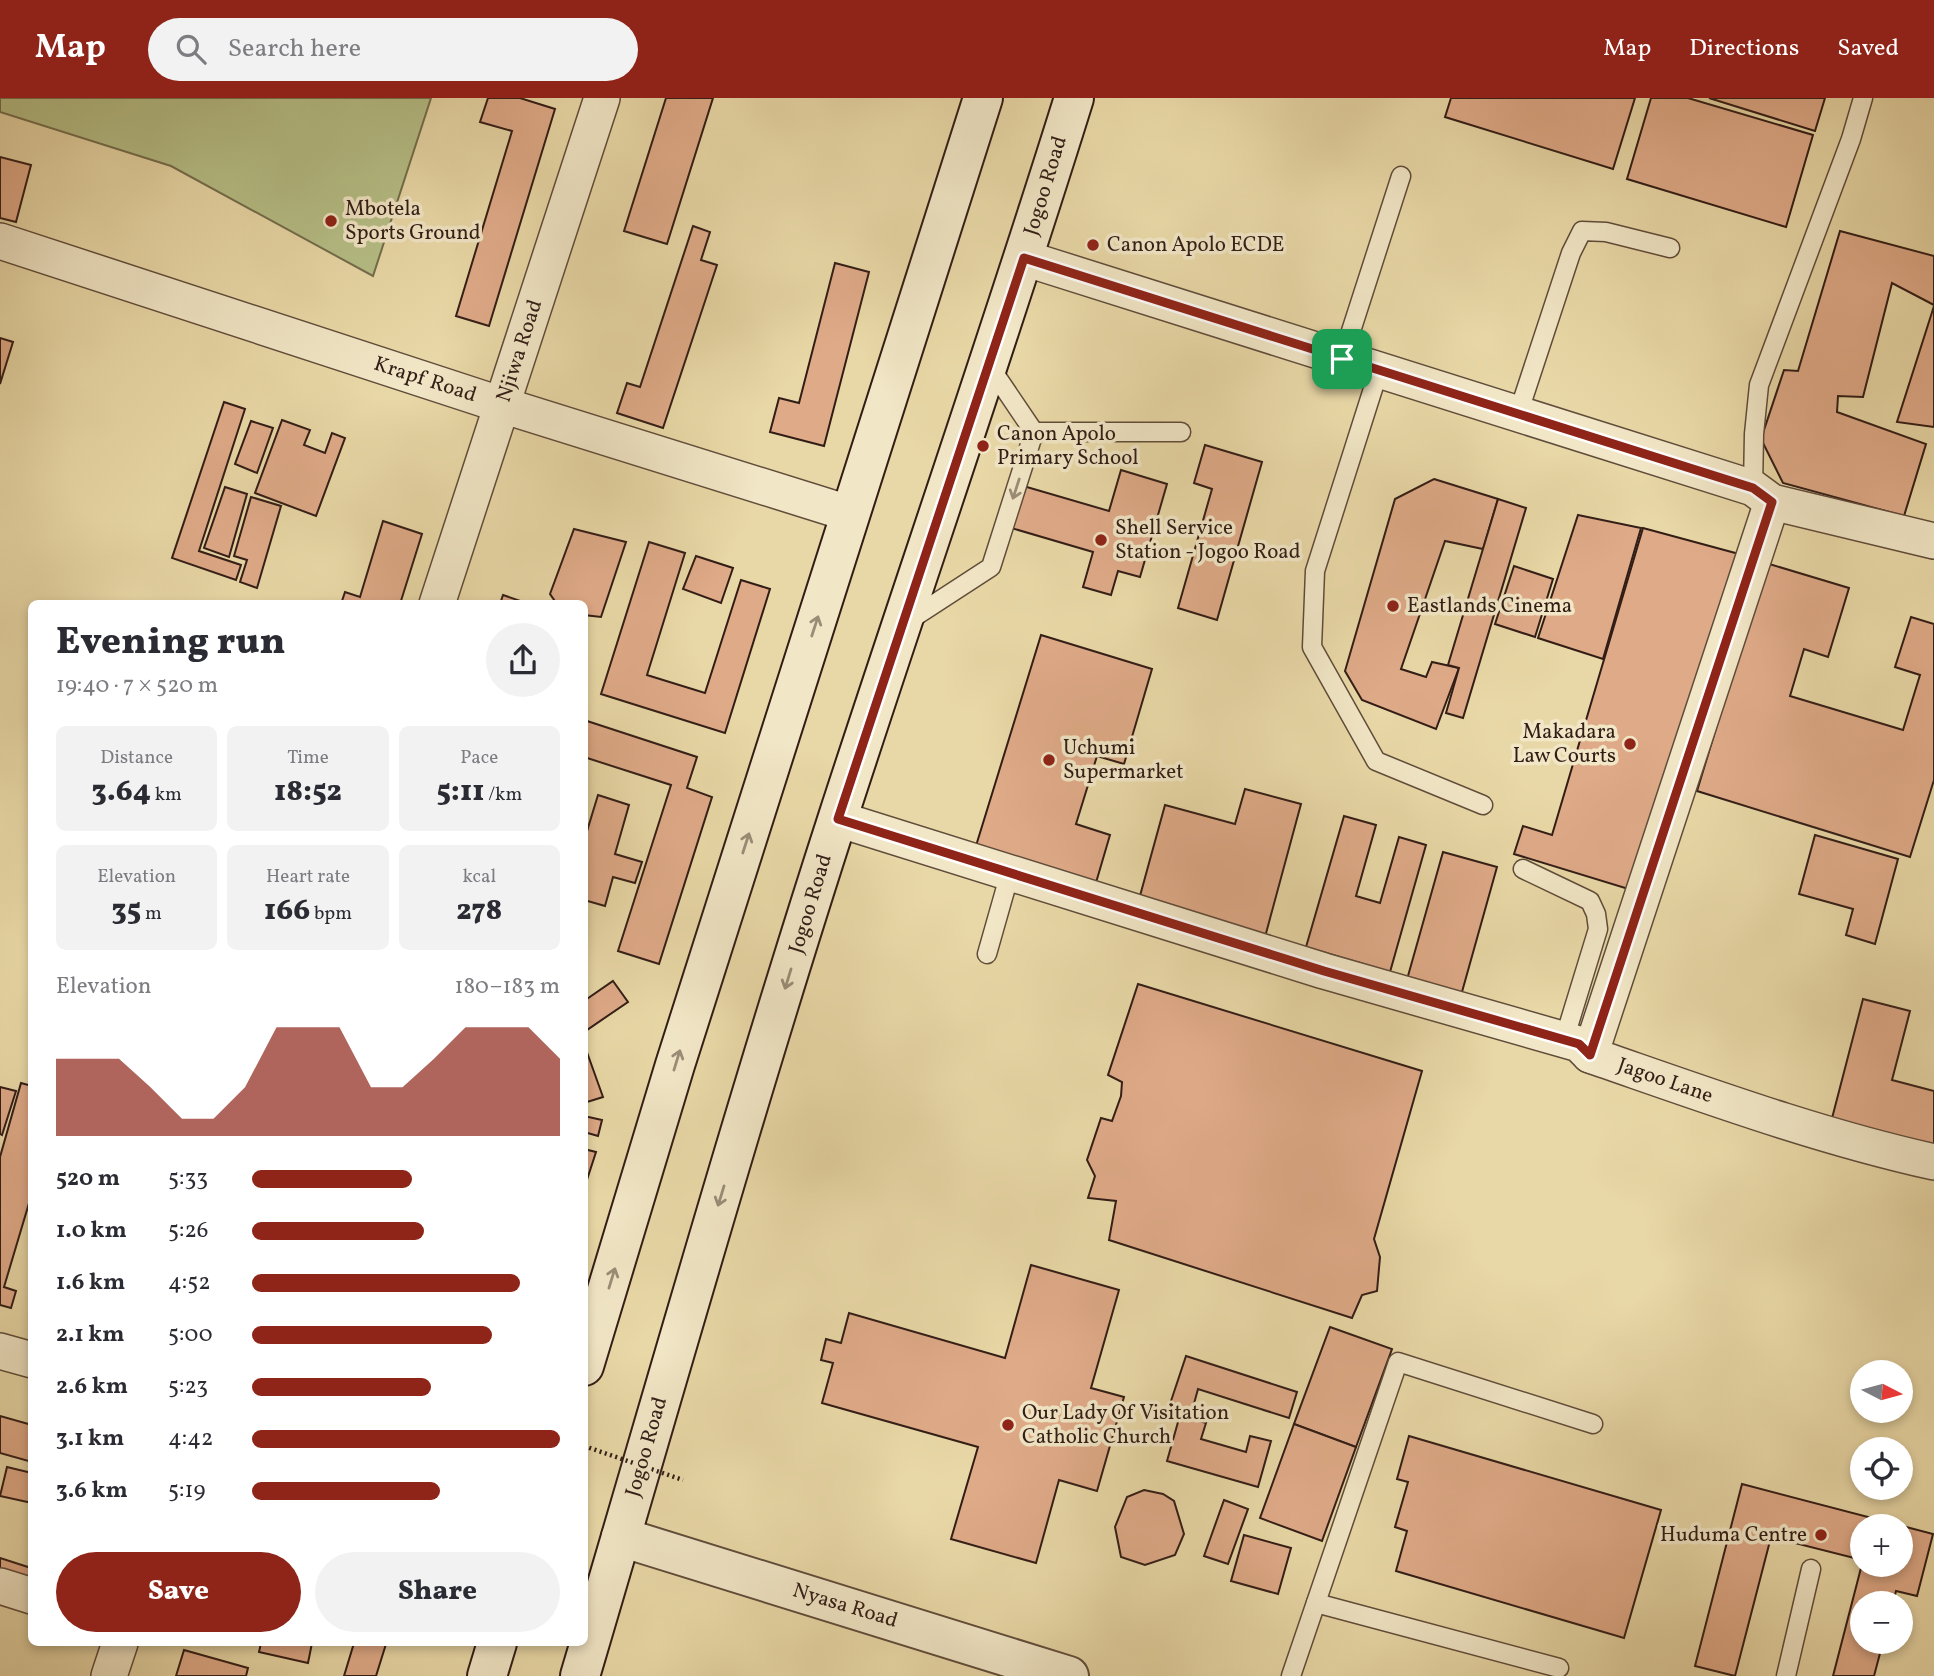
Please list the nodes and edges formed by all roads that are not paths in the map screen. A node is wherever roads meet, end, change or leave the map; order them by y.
1 (602, 98) edge
2 (983, 98) edge
3 (1074, 98) edge
4 (1863, 98) edge
5 (1401, 176) dead end
6 (0, 241) edge
7 (1670, 248) dead end
8 (1024, 258) junction
9 (1342, 359) junction
10 (988, 364) junction
11 (1379, 370) junction
12 (502, 405) junction
13 (1518, 414) junction
14 (1034, 432) junction
15 (1181, 432) dead end
16 (1763, 495) junction
17 (851, 514) junction
18 (1934, 541) edge
19 (438, 600) edge
20 (901, 625) junction
21 (1483, 805) dead end
22 (838, 819) junction
23 (1523, 869) dead end
24 (1010, 873) junction
25 (987, 954) dead end
26 (1577, 1048) junction
27 (1934, 1162) edge
28 (0, 1351) edge
29 (588, 1353) edge
30 (28, 1359) edge
31 (1593, 1424) dead end
32 (621, 1537) junction
33 (1811, 1569) dead end
34 (0, 1586) edge
35 (28, 1595) edge
36 (1316, 1603) junction
37 (119, 1646) edge
38 (496, 1646) edge
39 (1559, 1668) dead end
40 (109, 1676) edge
41 (487, 1676) edge
42 (580, 1676) edge
43 (1069, 1676) edge
44 (1292, 1676) edge
45 (1786, 1676) edge

1 - 12 street, Njiwa Road
2 - 17 main road
3 - 8 main road, Jogoo Road
4 - 16 lane
5 - 9 lane
6 - 12 street, Krapf Road
7 - 13 lane
8 - 9 street
8 - 10 main road, Jogoo Road
9 - 11 street
10 - 14 lane
10 - 20 main road, Jogoo Road
11 - 13 street
11 - 21 lane
12 - 17 street, Krapf Road
12 - 19 street, Njiwa Road
13 - 16 street
14 - 15 lane
14 -> 20 lane
16 - 18 street
16 - 26 street
29 -> 17 main road
20 - 22 main road, Jogoo Road
22 - 24 street, Jagoo Lane
22 -> 32 main road, Jogoo Road
23 - 26 lane
24 - 25 lane
24 - 26 street, Jagoo Lane
26 - 27 street, Jagoo Lane
28 - 30 street
31 - 36 lane
32 - 42 main road, Jogoo Road
32 - 43 main road, Nyasa Road
33 - 45 lane
34 - 35 street
36 - 39 lane
36 - 44 lane
37 - 40 street
38 - 41 main road

